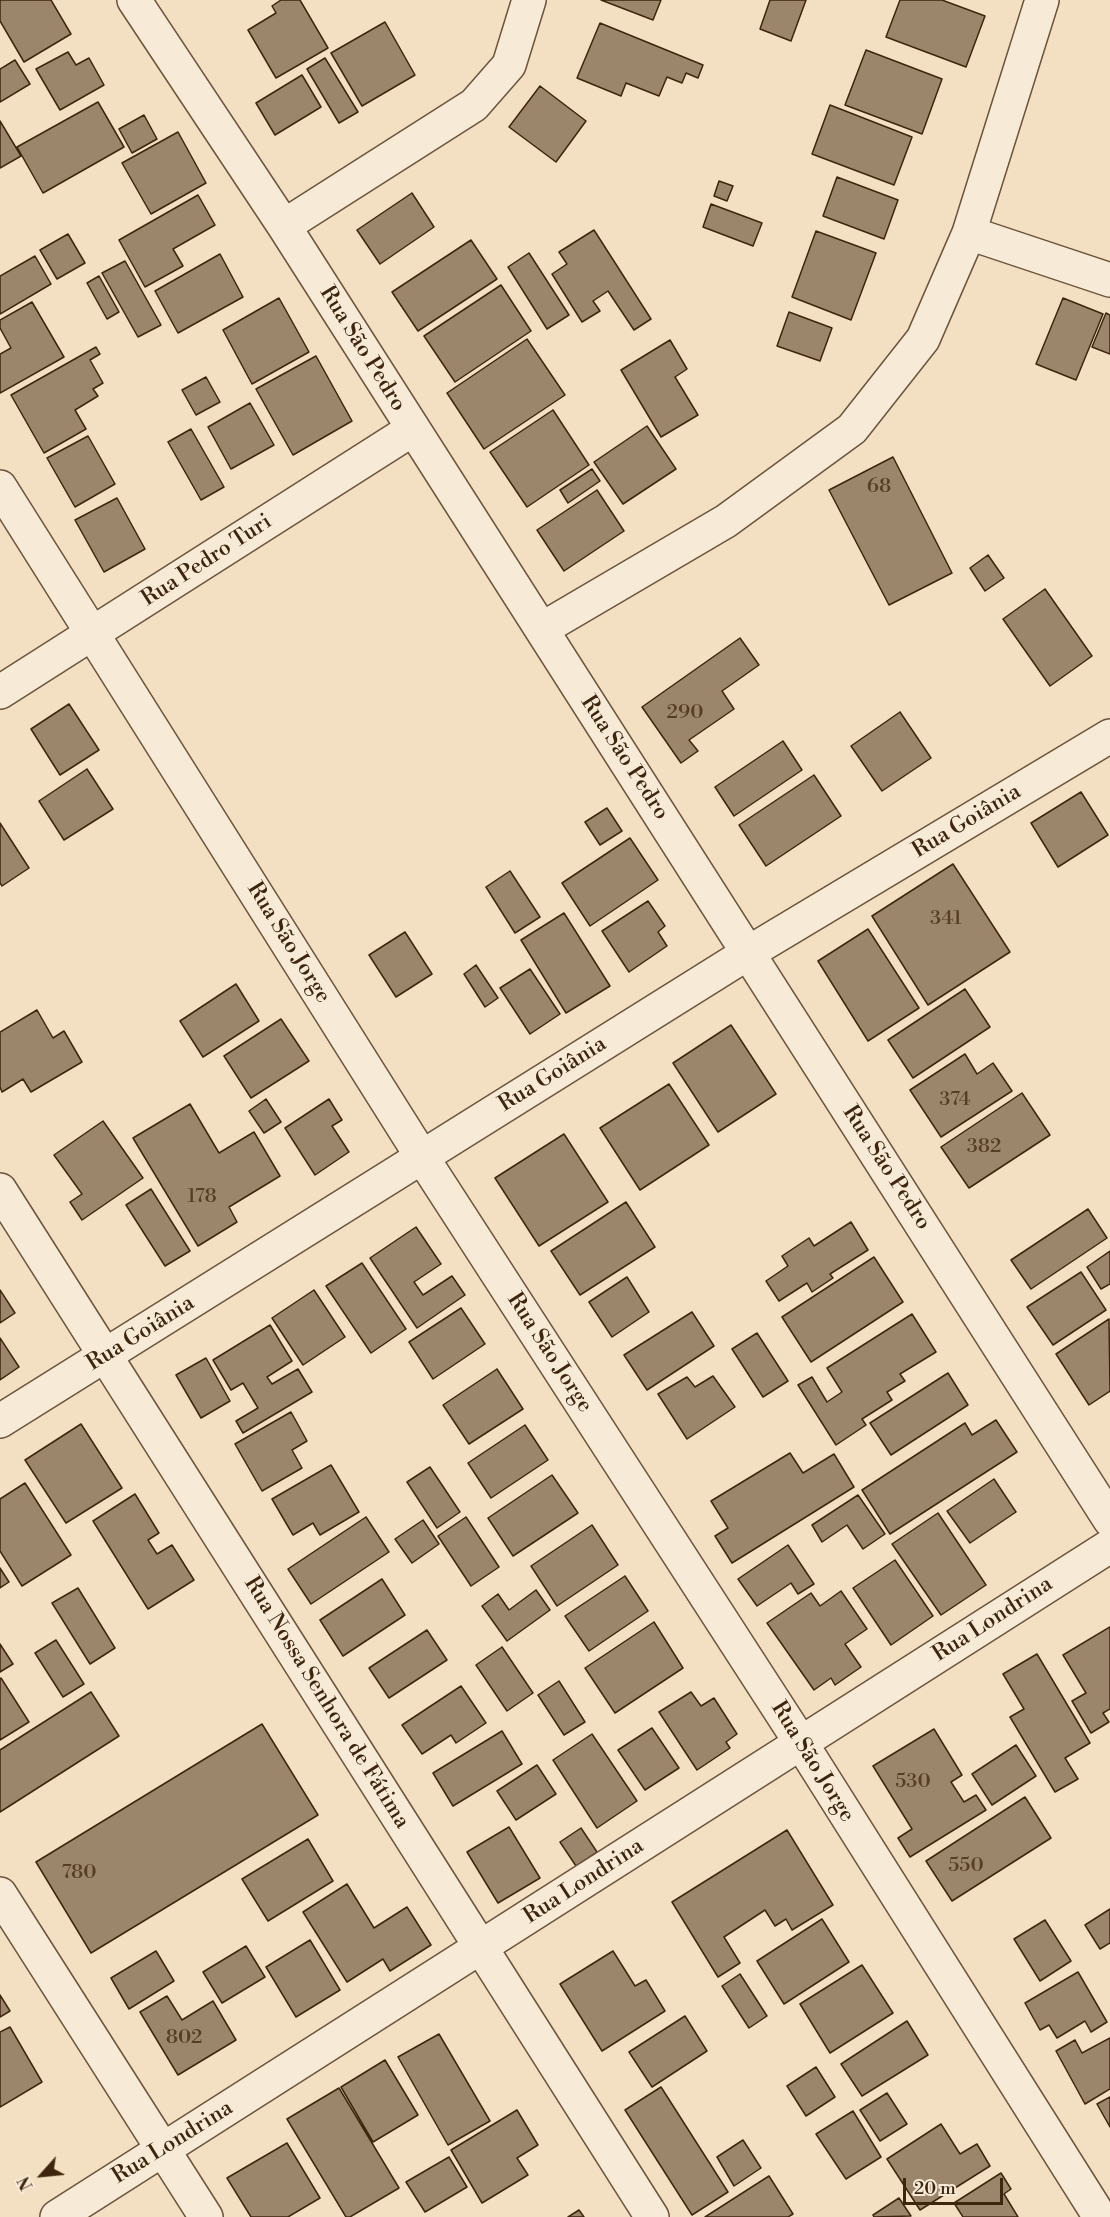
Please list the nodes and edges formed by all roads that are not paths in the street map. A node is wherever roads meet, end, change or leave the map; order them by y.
1 (134, 0) edge
2 (530, 0) edge
3 (1042, 0) edge
4 (284, 226) junction
5 (969, 233) junction
6 (1110, 280) edge
7 (413, 429) junction
8 (0, 487) edge
9 (542, 629) junction
10 (93, 634) junction
11 (0, 692) edge
12 (1110, 736) edge
13 (748, 953) junction
14 (422, 1157) junction
15 (0, 1190) edge
16 (106, 1356) junction
17 (0, 1422) edge
18 (1110, 1520) edge
19 (1110, 1546) edge
20 (801, 1743) junction
21 (0, 1894) edge
22 (481, 1947) junction
23 (163, 2149) junction
24 (57, 2217) edge
25 (206, 2217) edge
26 (652, 2217) edge
27 (1100, 2217) edge

1 - 4 street, Rua São Pedro
2 - 4 street
3 - 5 street
4 - 7 street, Rua São Pedro
5 - 6 street
5 - 9 street
7 - 9 street, Rua São Pedro
7 - 10 street, Rua Pedro Turi
8 - 10 street, Rua São Jorge
9 - 13 street, Rua São Pedro
10 - 11 street, Rua Pedro Turi
10 - 14 street, Rua São Jorge
12 - 13 street, Rua Goiânia
13 - 14 street, Rua Goiânia
13 - 18 street, Rua São Pedro
14 - 16 street, Rua Goiânia
14 - 20 street, Rua São Jorge
15 - 16 street, Rua Nossa Senhora de Fátima
16 - 17 street, Rua Goiânia
16 - 22 street, Rua Nossa Senhora de Fátima
19 - 20 street, Rua Londrina
20 - 22 street, Rua Londrina
20 - 27 street, Rua São Jorge
21 - 23 street
22 - 23 street, Rua Londrina
22 - 26 street, Rua Nossa Senhora de Fátima
23 - 24 street, Rua Londrina
23 - 25 street

